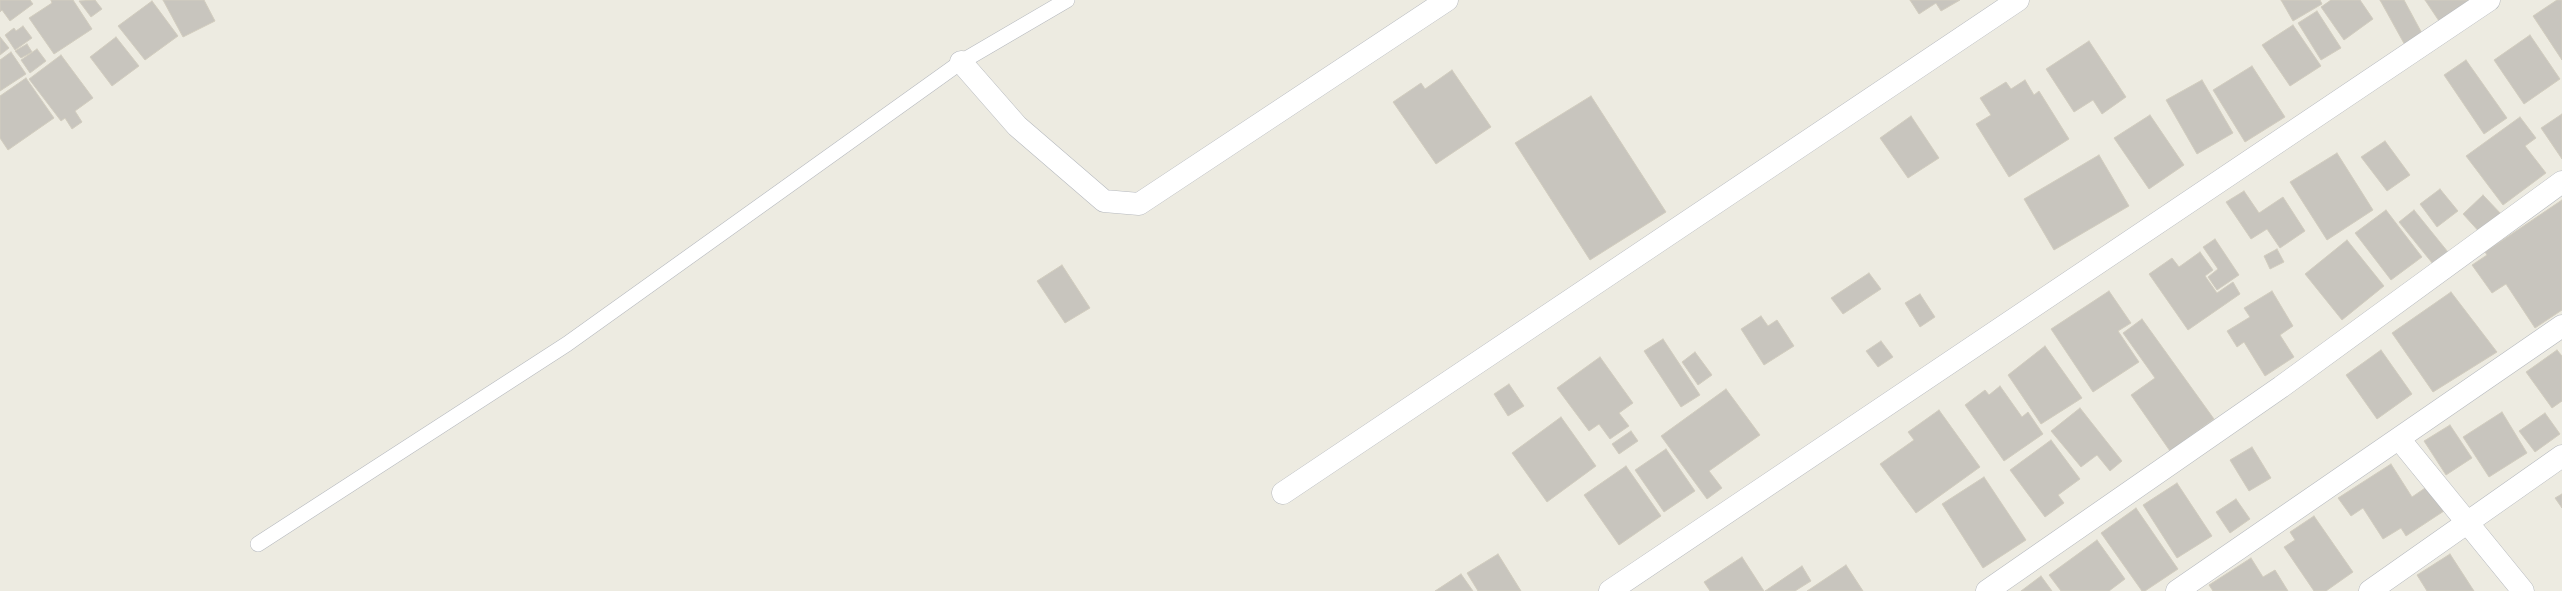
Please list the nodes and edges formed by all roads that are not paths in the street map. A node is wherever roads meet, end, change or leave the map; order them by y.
1 (1067, 0) edge
2 (1447, 0) edge
3 (2018, 0) edge
4 (2489, 0) edge
5 (961, 62) junction
6 (2562, 182) edge
7 (2562, 326) edge
8 (2400, 440) junction
9 (2562, 456) edge
10 (1283, 493) dead end
11 (2466, 523) junction
12 (258, 544) dead end
13 (1610, 591) edge
14 (1987, 591) edge
15 (2177, 591) edge
16 (2370, 591) edge
17 (2524, 591) edge

1 - 5 lane
2 - 5 street
3 - 10 street
4 - 13 street
5 - 12 lane
6 - 14 street
7 - 8 street
8 - 11 street
8 - 15 street
9 - 11 street
11 - 16 street
11 - 17 street

